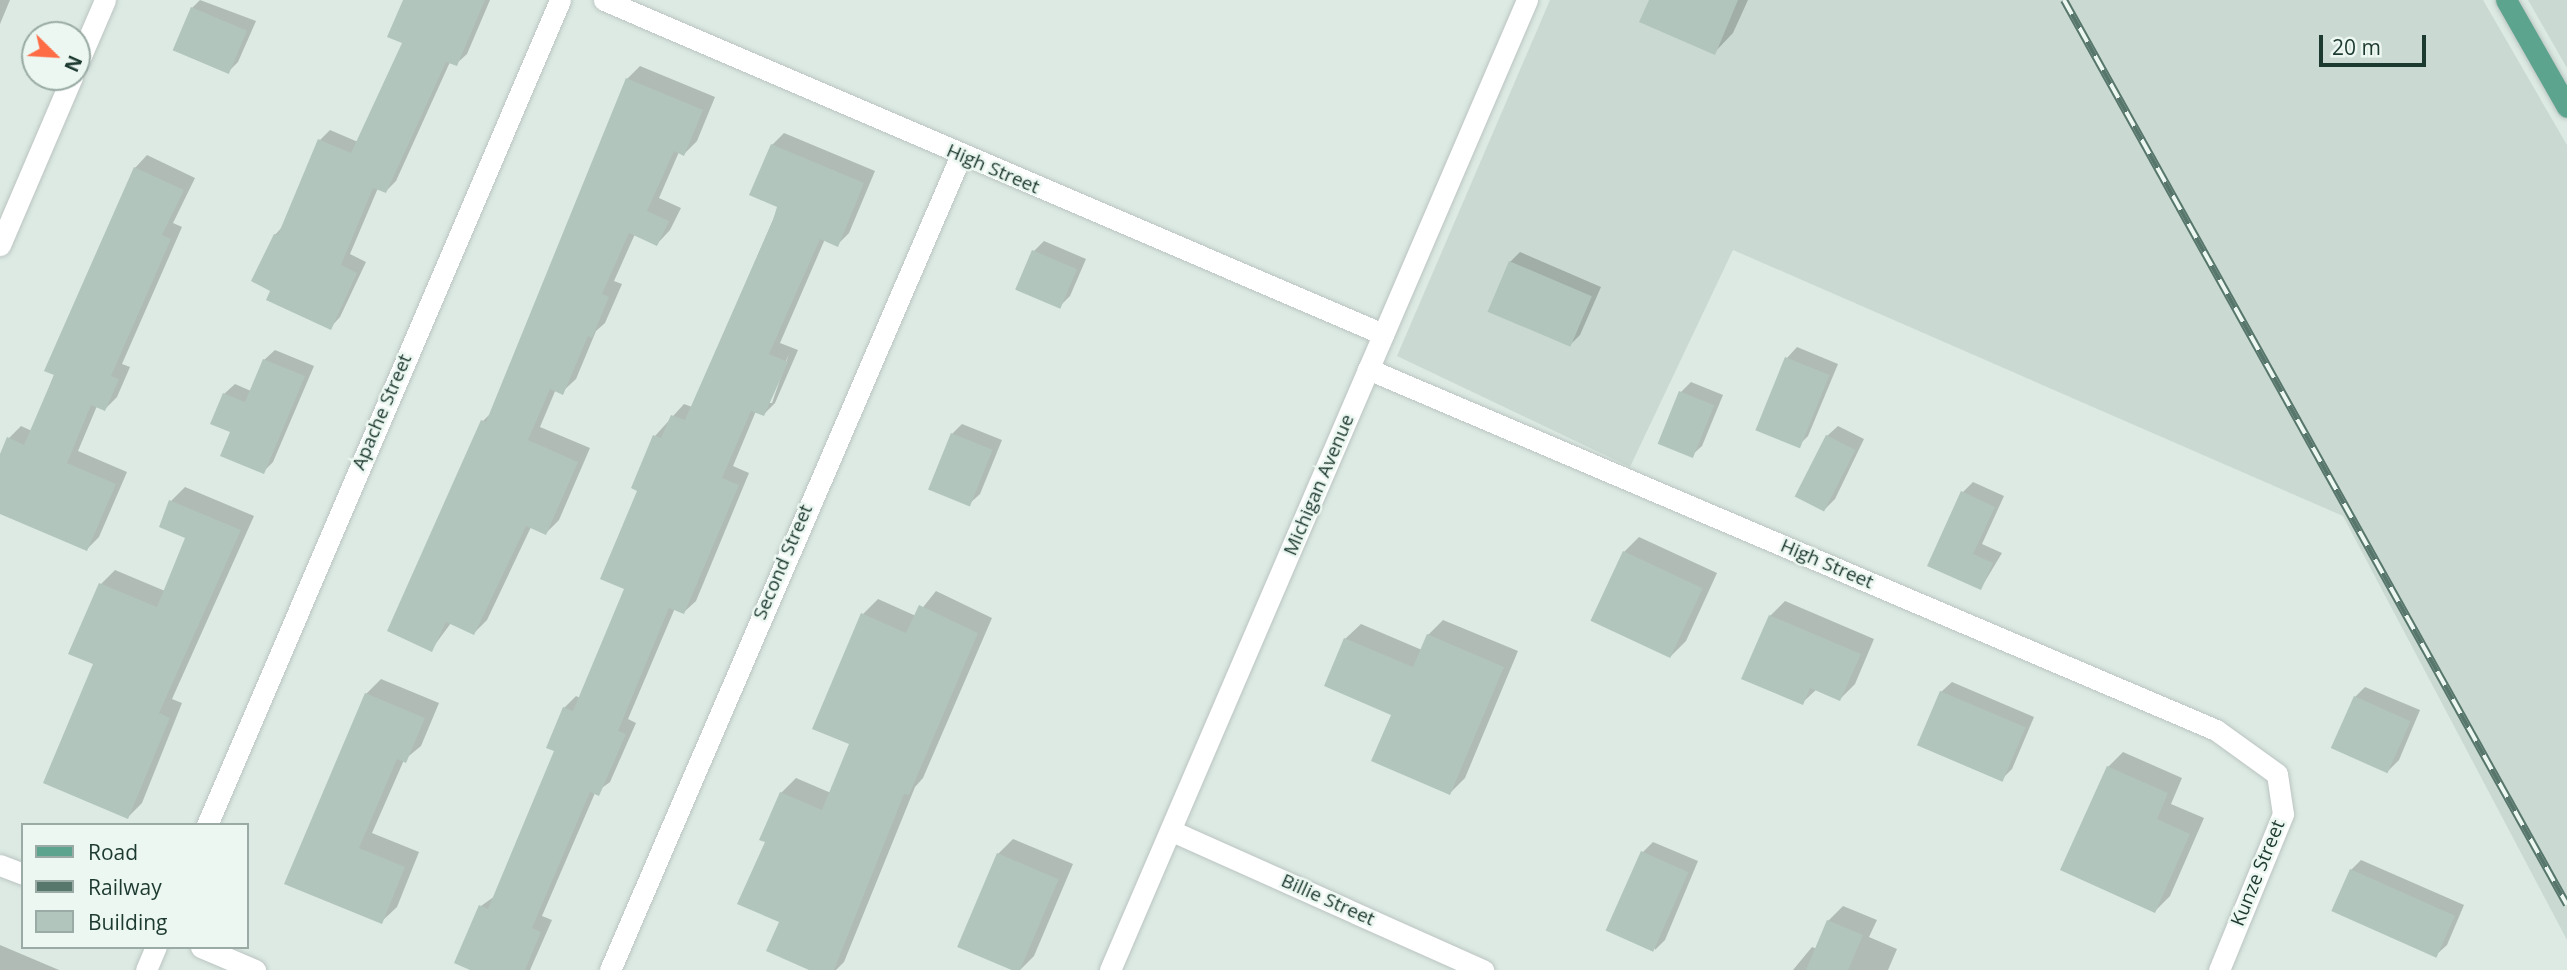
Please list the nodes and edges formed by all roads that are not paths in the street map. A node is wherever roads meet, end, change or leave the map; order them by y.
1 (105, 0) edge
2 (560, 0) edge
3 (604, 0) edge
4 (1527, 0) edge
5 (2506, 0) edge
6 (91, 32) edge
7 (66, 91) edge
8 (2567, 107) edge
9 (961, 155) junction
10 (0, 245) edge
11 (1383, 334) junction
12 (1368, 369) junction
13 (2277, 774) joint
14 (208, 823) edge
15 (1172, 831) junction
16 (0, 865) edge
17 (21, 873) edge
18 (155, 949) edge
19 (206, 949) edge
20 (146, 970) edge
21 (255, 970) edge
22 (610, 970) edge
23 (1111, 970) edge
24 (1483, 970) edge
25 (2219, 970) edge

1 - 6 street
2 - 14 street, Apache Street
3 - 9 street, High Street
4 - 11 street, Michigan Avenue
5 - 8 main road
7 - 10 street
9 - 11 street, High Street
9 - 22 street, Second Street
11 - 12 street, Michigan Avenue
12 - 13 street, High Street
12 - 15 street, Michigan Avenue
13 - 25 street, Kunze Street
15 - 23 street, Michigan Avenue
15 - 24 street, Billie Street
16 - 17 street
18 - 20 street
19 - 21 street

